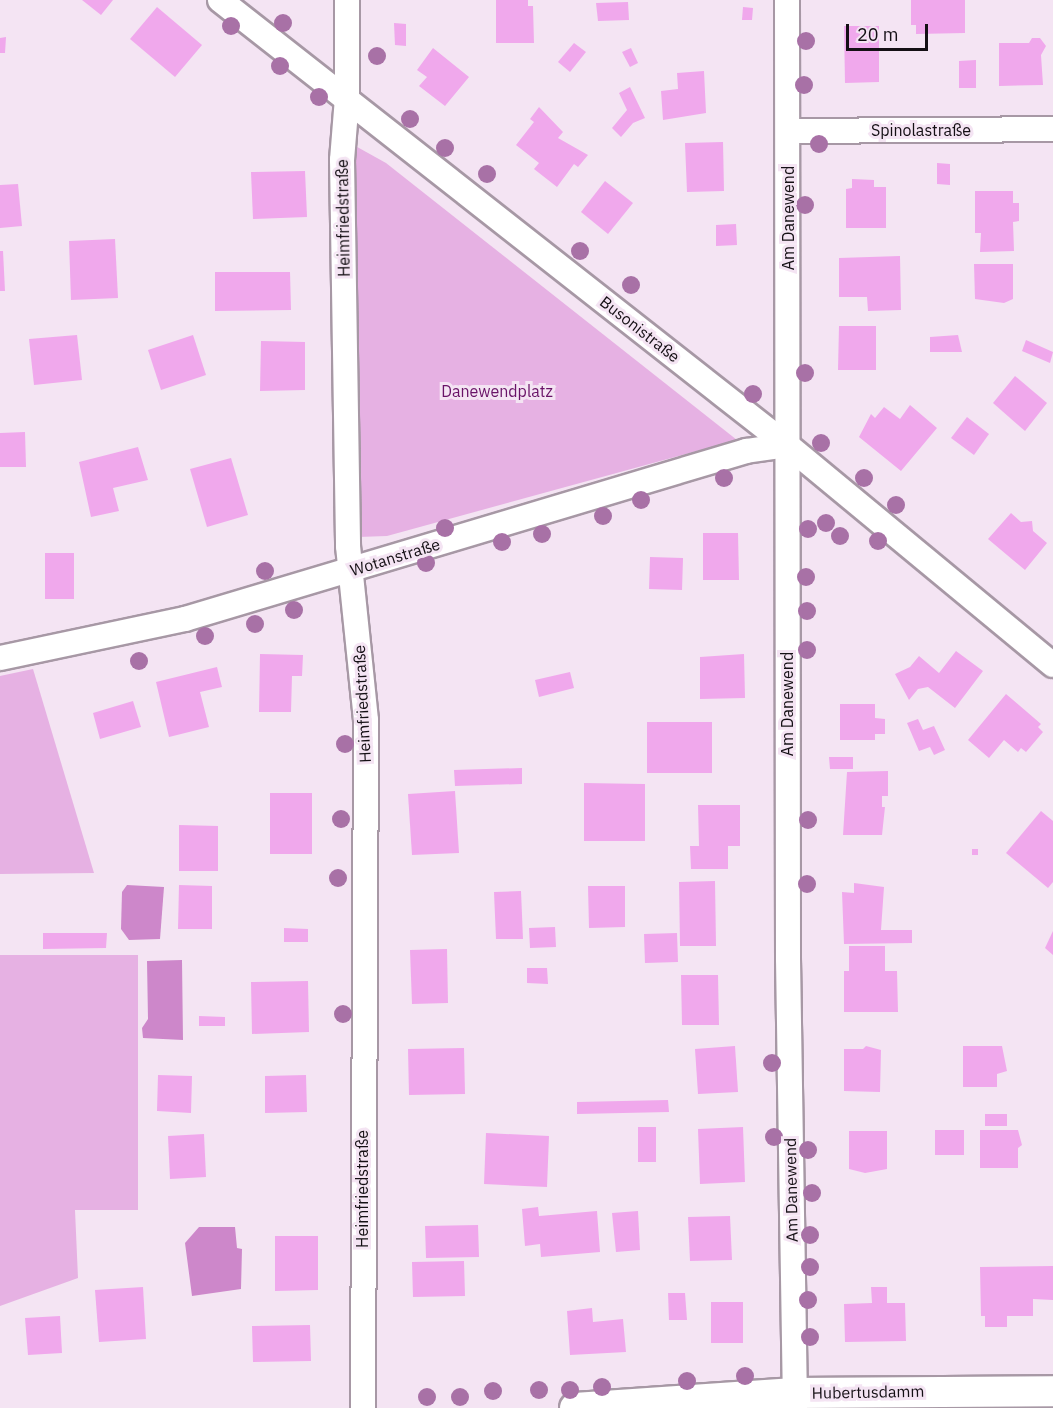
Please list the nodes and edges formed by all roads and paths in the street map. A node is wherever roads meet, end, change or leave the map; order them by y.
1 (220, 0) edge
2 (347, 0) edge
3 (787, 0) edge
4 (347, 98) junction
5 (1053, 129) edge
6 (788, 131) junction
7 (787, 445) junction
8 (352, 571) junction
9 (0, 658) edge
10 (1053, 665) edge
11 (1053, 1391) edge
12 (794, 1401) edge
13 (363, 1408) edge
14 (575, 1408) edge

1 - 4 street, Busonistraße
2 - 4 street, Heimfriedstraße
3 - 6 street, Am Danewend
4 - 7 street, Busonistraße
4 - 8 street, Heimfriedstraße
5 - 6 street, Spinolastraße
6 - 7 street, Am Danewend
7 - 8 street, Wotanstraße
7 - 10 street, Busonistraße
7 - 12 street, Am Danewend
8 - 9 street, Wotanstraße
8 - 13 street, Heimfriedstraße
11 - 12 street, Hubertusdamm
12 - 14 street, Hubertusdamm

